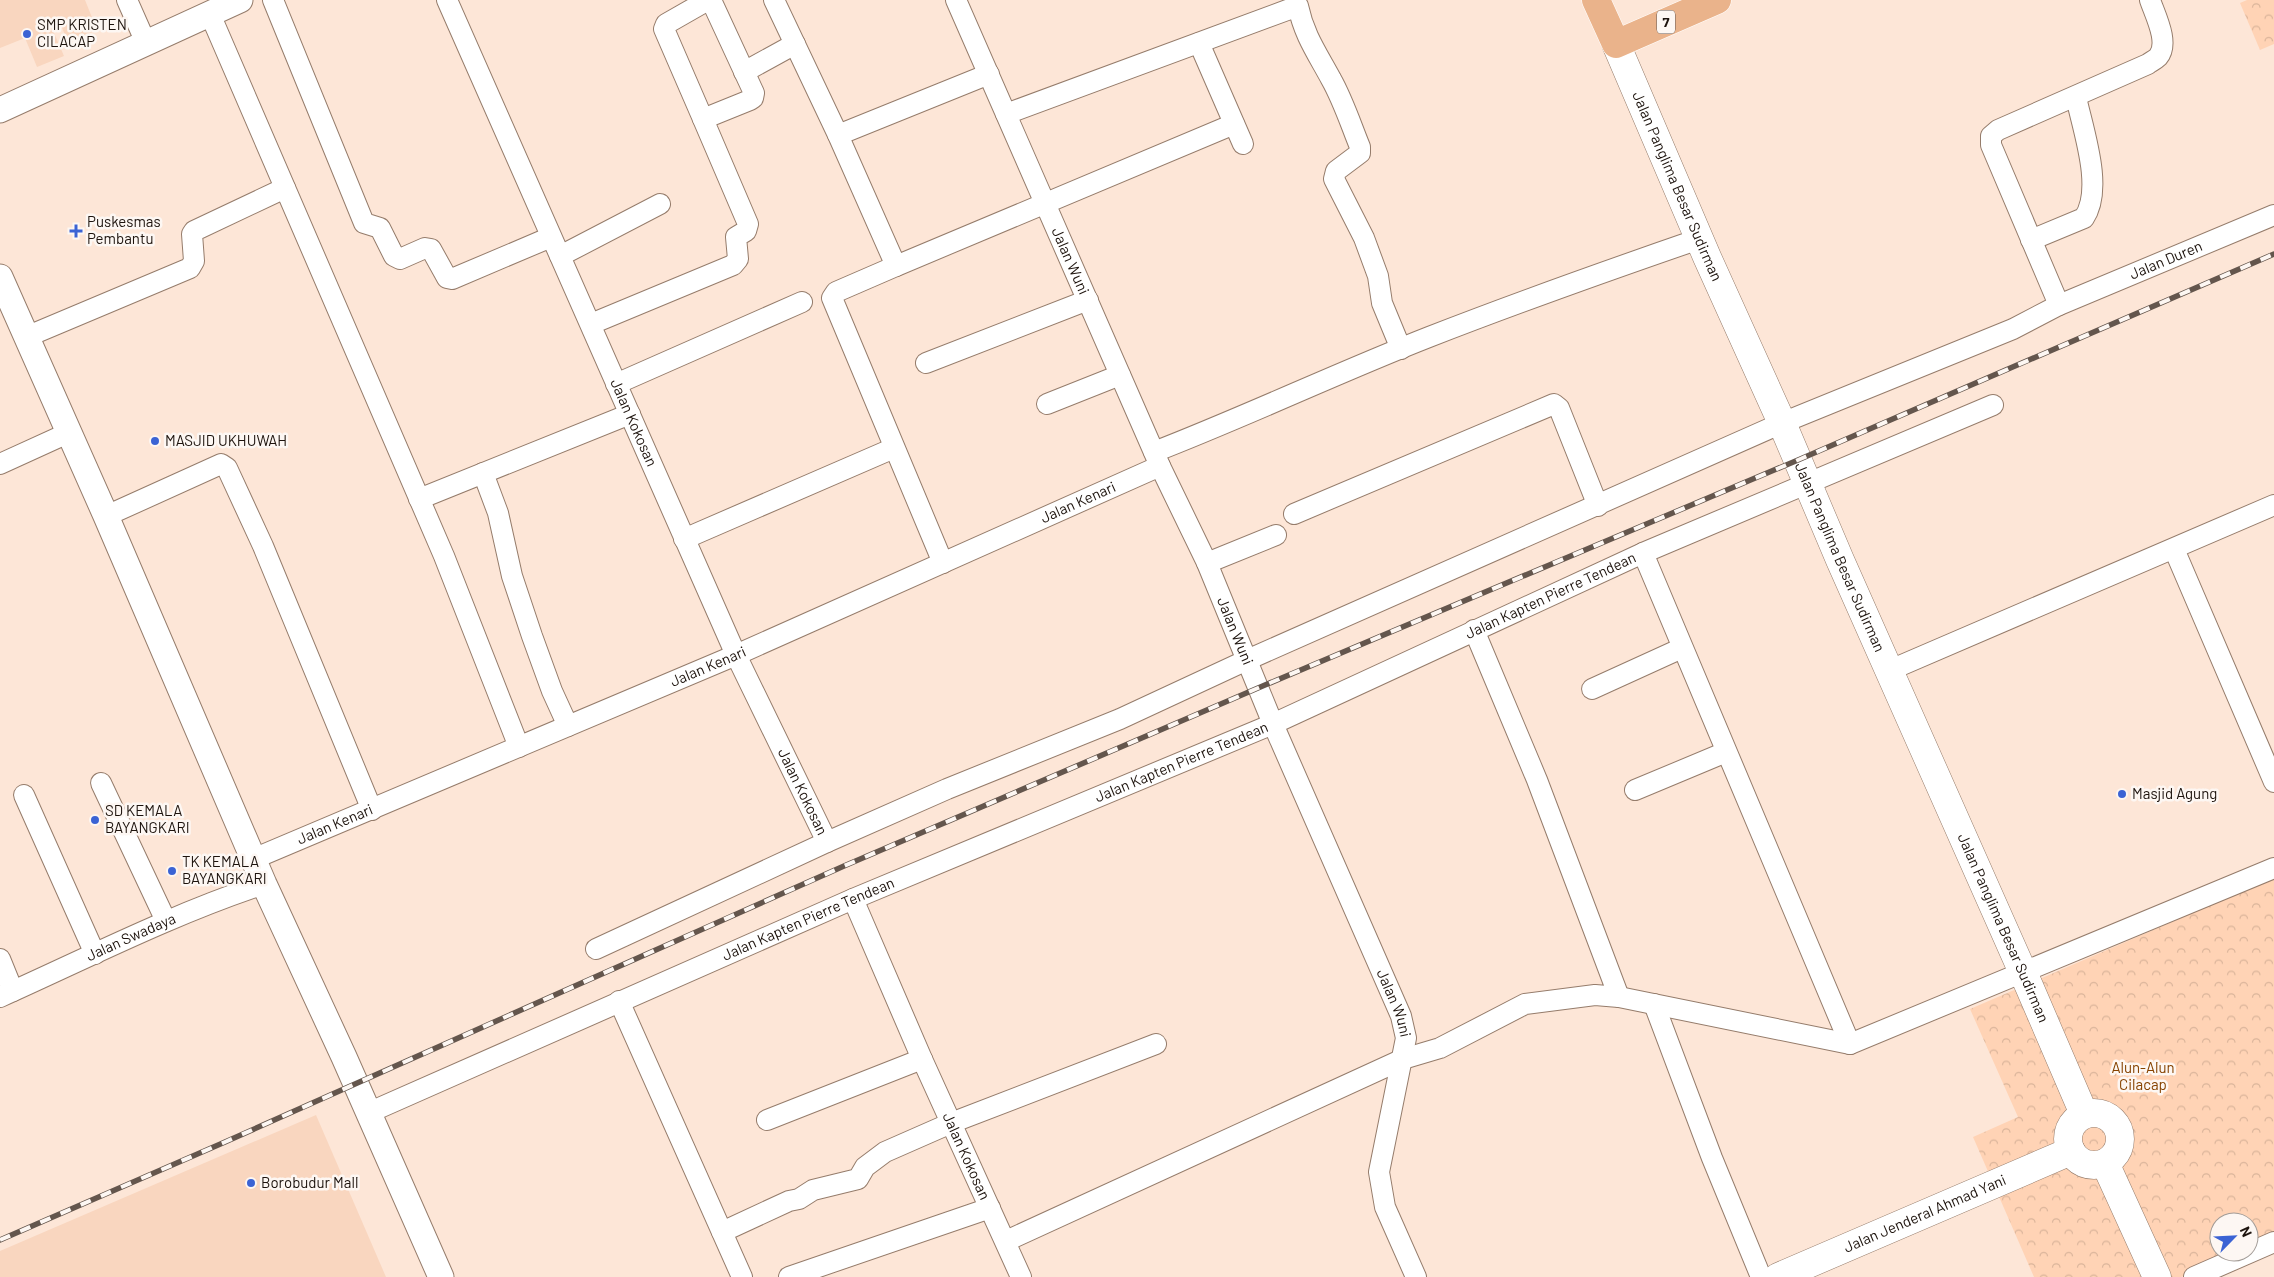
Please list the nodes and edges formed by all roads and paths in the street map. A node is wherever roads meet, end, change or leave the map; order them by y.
1 (127, 0) edge
2 (240, 0) edge
3 (273, 0) edge
4 (447, 0) edge
5 (710, 0) edge
6 (774, 0) edge
7 (956, 0) edge
8 (1596, 0) edge
9 (1717, 0) edge
10 (2150, 0) edge
11 (1299, 3) edge
12 (210, 14) junction
13 (146, 43) junction
14 (1199, 43) junction
15 (795, 44) junction
16 (1616, 44) junction
17 (744, 72) junction
18 (989, 74) junction
19 (2076, 97) junction
20 (0, 110) edge
21 (1006, 114) junction
22 (703, 119) junction
23 (1234, 124) junction
24 (838, 135) junction
25 (1243, 144) dead end
26 (285, 188) junction
27 (1044, 202) junction
28 (660, 204) dead end
29 (2274, 215) edge
30 (551, 237) junction
31 (1699, 239) junction
32 (2031, 240) junction
33 (560, 256) junction
34 (896, 266) junction
35 (0, 277) edge
36 (1088, 300) junction
37 (802, 302) dead end
38 (2059, 305) junction
39 (591, 324) junction
40 (26, 337) junction
41 (1401, 349) junction
42 (926, 363) dead end
43 (1120, 375) junction
44 (616, 384) junction
45 (1047, 404) dead end
46 (1993, 405) dead end
47 (630, 414) junction
48 (1782, 423) junction
49 (68, 433) junction
50 (894, 448) junction
51 (1157, 459) junction
52 (0, 464) edge
53 (483, 473) junction
54 (1808, 482) junction
55 (419, 498) junction
56 (2274, 505) edge
57 (1598, 506) junction
58 (1294, 514) dead end
59 (106, 516) junction
60 (1276, 535) dead end
61 (684, 539) junction
62 (2174, 549) junction
63 (1643, 553) junction
64 (943, 563) junction
65 (1207, 563) junction
66 (1474, 630) junction
67 (1682, 648) junction
68 (736, 655) junction
69 (1247, 660) junction
70 (1888, 670) junction
71 (1592, 688) dead end
72 (1273, 724) junction
73 (568, 726) junction
74 (519, 747) junction
75 (1726, 752) junction
76 (2274, 782) edge
77 (101, 784) dead end
78 (1635, 790) dead end
79 (24, 795) dead end
80 (372, 810) junction
81 (827, 842) junction
82 (253, 859) junction
83 (2274, 868) edge
84 (264, 884) junction
85 (852, 899) junction
86 (166, 921) junction
87 (596, 948) dead end
88 (95, 954) junction
89 (0, 960) edge
90 (2023, 973) junction
91 (7, 994) edge
92 (1619, 996) junction
93 (620, 1001) junction
94 (1654, 1004) junction
95 (1156, 1044) dead end
96 (1850, 1044) junction
97 (922, 1059) junction
98 (1403, 1059) junction
99 (368, 1113) junction
100 (2084, 1114) junction
101 (767, 1120) dead end
102 (952, 1124) junction
103 (2071, 1151) junction
104 (2105, 1163) junction
105 (990, 1208) junction
106 (722, 1232) junction
107 (1006, 1241) junction
108 (2274, 1242) edge
109 (441, 1277) edge
110 (742, 1277) edge
111 (789, 1277) edge
112 (1021, 1277) edge
113 (1416, 1277) edge
114 (1761, 1277) edge
115 (1778, 1277) edge
116 (2157, 1277) edge
117 (2194, 1277) edge

1 - 13 street
2 - 12 street
3 - 30 street
4 - 30 street, Jalan Kokosan
5 - 17 street
5 - 22 street
6 - 15 street
7 - 18 street, Jalan Wuni
8 - 16 highway, Jalan Panglima Besar Sudirman
9 - 16 highway, 7
10 - 19 street
11 - 14 street
11 - 41 street
12 - 13 street
12 - 26 street
13 - 20 street
14 - 21 street
14 - 23 street
15 - 17 street
15 - 24 street
16 - 31 main road, Jalan Panglima Besar Sudirman
17 - 22 street
18 - 21 street, Jalan Wuni
18 - 24 street
19 - 32 street
19 - 32 street
21 - 27 street, Jalan Wuni
22 - 39 street
23 - 25 street
23 - 27 street
24 - 34 street
26 - 40 street
26 - 55 street
27 - 34 street
27 - 36 street, Jalan Wuni
28 - 33 street
29 - 38 street, Jalan Duren
30 - 33 street, Jalan Kokosan
31 - 41 street, Jalan Kenari
31 - 48 main road, Jalan Panglima Besar Sudirman
32 - 38 street
33 - 39 street, Jalan Kokosan
34 - 50 street
35 - 40 street
36 - 42 street
36 - 43 street, Jalan Wuni
37 - 44 street
38 - 48 street, Jalan Duren
39 - 44 street, Jalan Kokosan
40 - 49 street
41 - 51 street, Jalan Kenari
43 - 45 street
43 - 51 street, Jalan Wuni
44 - 47 street, Jalan Kokosan
46 - 54 street, Jalan Kapten Pierre Tendean
47 - 53 street
47 - 61 street, Jalan Kokosan
48 - 54 main road, Jalan Panglima Besar Sudirman
48 - 57 street, Jalan Duren
49 - 52 street
49 - 59 street
50 - 61 street
50 - 64 street
51 - 64 street, Jalan Kenari
51 - 65 street, Jalan Wuni
53 - 55 street
53 - 73 street
54 - 63 street, Jalan Kapten Pierre Tendean
54 - 70 main road, Jalan Panglima Besar Sudirman
55 - 74 street
56 - 62 street
57 - 58 street
57 - 69 street, Jalan Duren
59 - 80 street
59 - 82 street
60 - 65 street
61 - 68 street, Jalan Kokosan
62 - 70 street
62 - 76 street
63 - 66 street, Jalan Kapten Pierre Tendean
63 - 67 street
64 - 68 street, Jalan Kenari
65 - 69 street, Jalan Wuni
66 - 72 street, Jalan Kapten Pierre Tendean
66 - 92 street
67 - 71 street
67 - 75 street
68 - 73 street, Jalan Kenari
68 - 81 street, Jalan Kokosan
69 - 72 street, Jalan Wuni
69 - 81 street, Jalan Duren
70 - 90 main road, Jalan Panglima Besar Sudirman
72 - 85 street, Jalan Kapten Pierre Tendean
72 - 98 street, Jalan Wuni
73 - 74 street, Jalan Kenari
74 - 80 street, Jalan Kenari
75 - 78 street
75 - 96 street
77 - 86 street
79 - 88 street
80 - 82 street, Jalan Kenari
81 - 87 street, Jalan Duren
82 - 84 street
83 - 90 street
84 - 86 street, Jalan Swadaya
84 - 99 street
85 - 93 street, Jalan Kapten Pierre Tendean
85 - 97 street, Jalan Kokosan
86 - 88 street, Jalan Swadaya
88 - 91 street, Jalan Swadaya
89 - 91 street
90 - 96 street
90 - 100 main road, Jalan Panglima Besar Sudirman
92 - 94 street
92 - 98 street
93 - 99 street, Jalan Kapten Pierre Tendean
93 - 106 street
94 - 96 street
94 - 114 street
95 - 102 street
97 - 101 street
97 - 102 street, Jalan Kokosan
98 - 107 street
98 - 113 street, Jalan Wuni
99 - 109 street
100 - 103 main road
100 - 104 main road
102 - 105 street, Jalan Kokosan
102 - 106 street
103 - 104 main road
103 - 115 main road, Jalan Jenderal Ahmad Yani
104 - 116 main road
105 - 107 street, Jalan Kokosan
105 - 111 street
106 - 110 street
107 - 112 street, Jalan Kokosan
108 - 117 street

